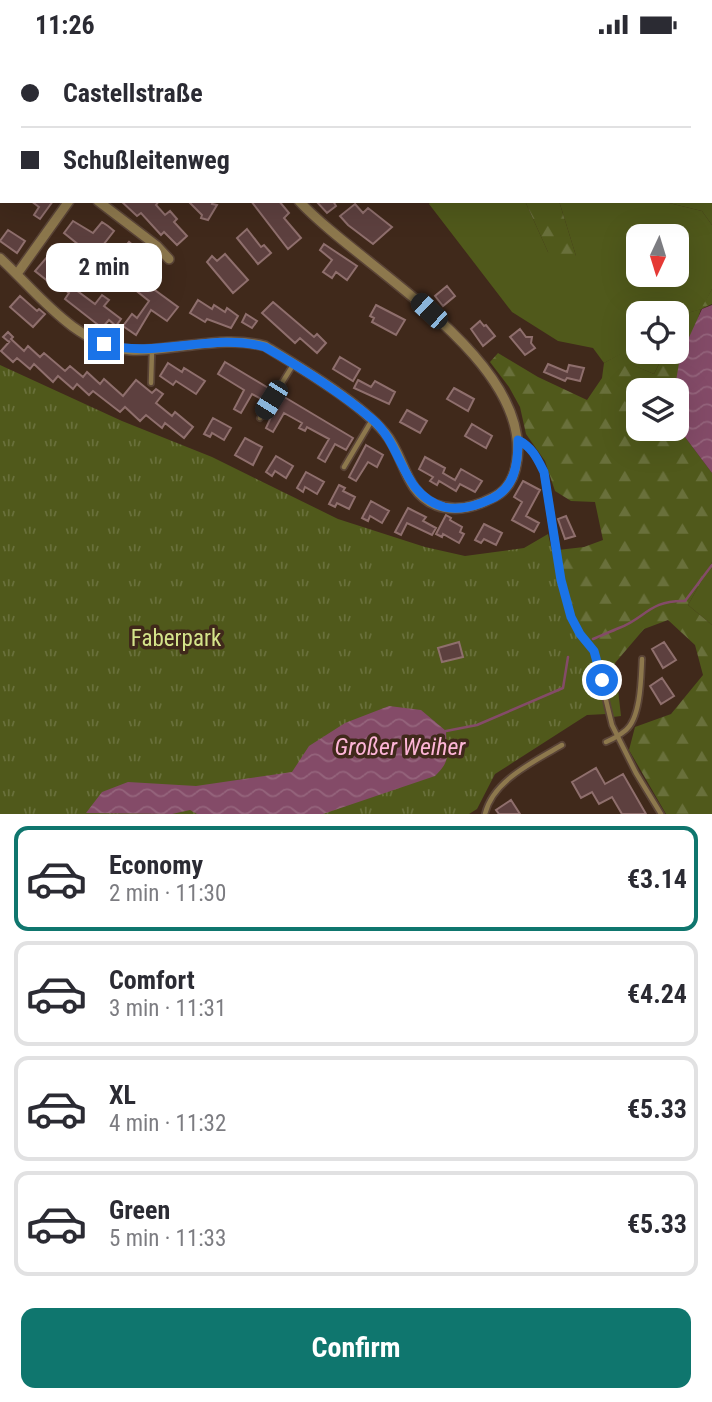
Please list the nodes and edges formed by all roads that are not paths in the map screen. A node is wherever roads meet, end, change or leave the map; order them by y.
1 (68, 203) edge
2 (101, 203) edge
3 (301, 203) edge
4 (0, 258) edge
5 (169, 260) dead end
6 (17, 274) junction
7 (152, 349) junction
8 (294, 364) junction
9 (151, 383) dead end
10 (260, 418) dead end
11 (373, 419) junction
12 (518, 440) junction
13 (344, 467) dead end
14 (642, 659) dead end
15 (618, 736) junction
16 (606, 742) dead end
17 (562, 745) dead end
18 (485, 814) edge
19 (662, 814) edge

1 - 6 street
2 - 5 street
3 - 12 street
4 - 6 street
6 - 7 street
7 - 8 street
7 - 9 lane
8 - 10 lane
8 - 11 street
11 - 12 street
11 - 13 lane
12 - 15 lane
14 - 15 lane
15 - 16 lane
15 - 19 lane
17 - 18 lane

